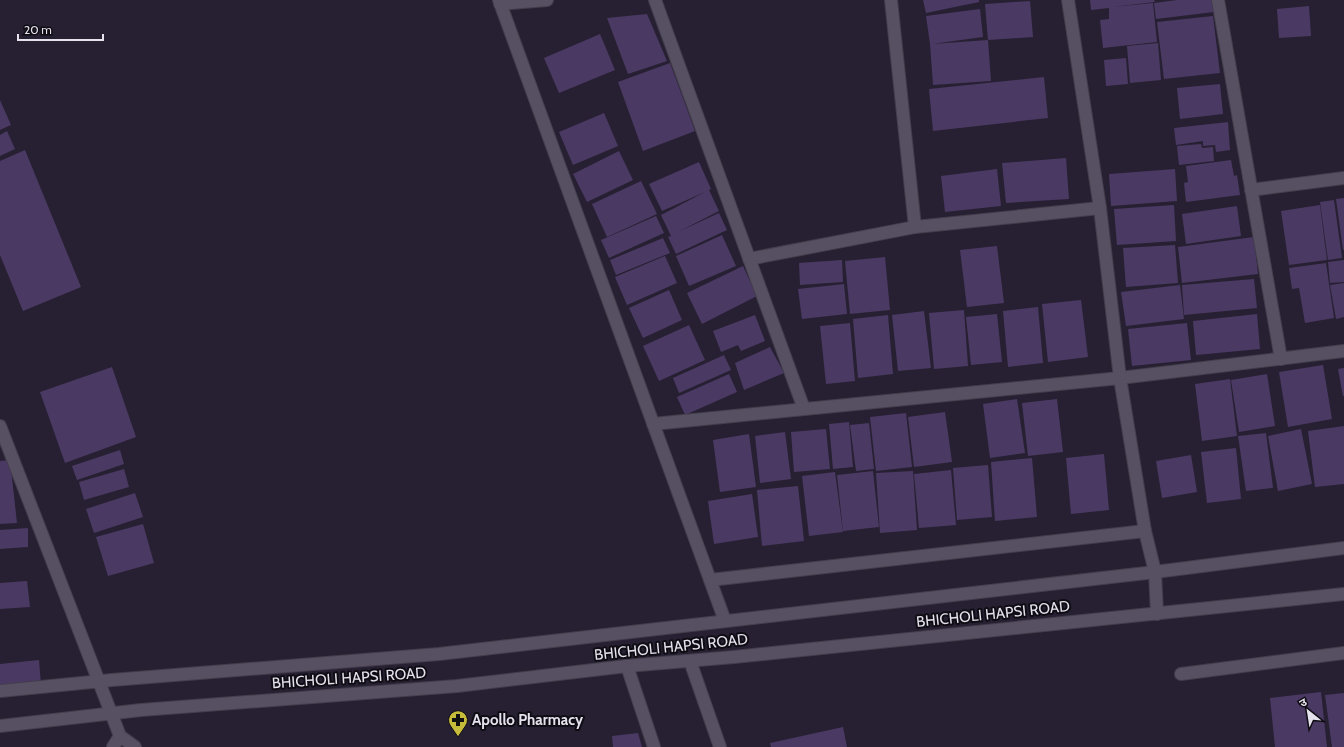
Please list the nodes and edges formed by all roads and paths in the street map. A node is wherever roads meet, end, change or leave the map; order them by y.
1 (546, 0) edge
2 (655, 0) edge
3 (891, 0) edge
4 (1068, 0) edge
5 (1218, 0) edge
6 (500, 2) edge
7 (1344, 178) edge
8 (1251, 190) junction
9 (1100, 208) junction
10 (915, 227) junction
11 (749, 259) junction
12 (1344, 351) edge
13 (1281, 359) junction
14 (1120, 378) junction
15 (804, 409) junction
16 (653, 424) junction
17 (1, 429) edge
18 (1145, 531) junction
19 (1344, 548) edge
20 (1156, 572) junction
21 (710, 580) junction
22 (1344, 594) edge
23 (1157, 614) junction
24 (725, 621) junction
25 (1344, 652) edge
26 (690, 661) junction
27 (627, 666) junction
28 (1181, 674) dead end
29 (99, 681) junction
30 (0, 691) edge
31 (111, 714) junction
32 (0, 726) edge
33 (120, 736) junction
34 (113, 747) edge
35 (135, 747) edge
36 (654, 747) edge
37 (720, 747) edge

1 - 6 street
2 - 11 street
3 - 10 street
4 - 9 street
5 - 8 street
6 - 16 street
7 - 8 street
8 - 13 street
9 - 10 street
9 - 14 street
10 - 11 street
11 - 15 street
12 - 13 street
13 - 14 street
14 - 15 street
14 - 18 street
15 - 16 street
16 - 21 street
17 - 29 street
18 - 20 street
18 - 21 street
19 - 20 street
20 - 23 street
20 - 24 street
21 - 24 street
22 - 23 street, BHICHOLI HAPSI ROAD
23 - 26 street, BHICHOLI HAPSI ROAD
24 - 29 street
25 - 28 street
26 - 27 street, BHICHOLI HAPSI ROAD
26 - 37 street
27 - 31 street, BHICHOLI HAPSI ROAD
27 - 36 street
29 - 30 street
29 - 31 street
31 - 32 street, BHICHOLI HAPSI ROAD
31 - 33 street
33 - 34 street
33 - 35 street

